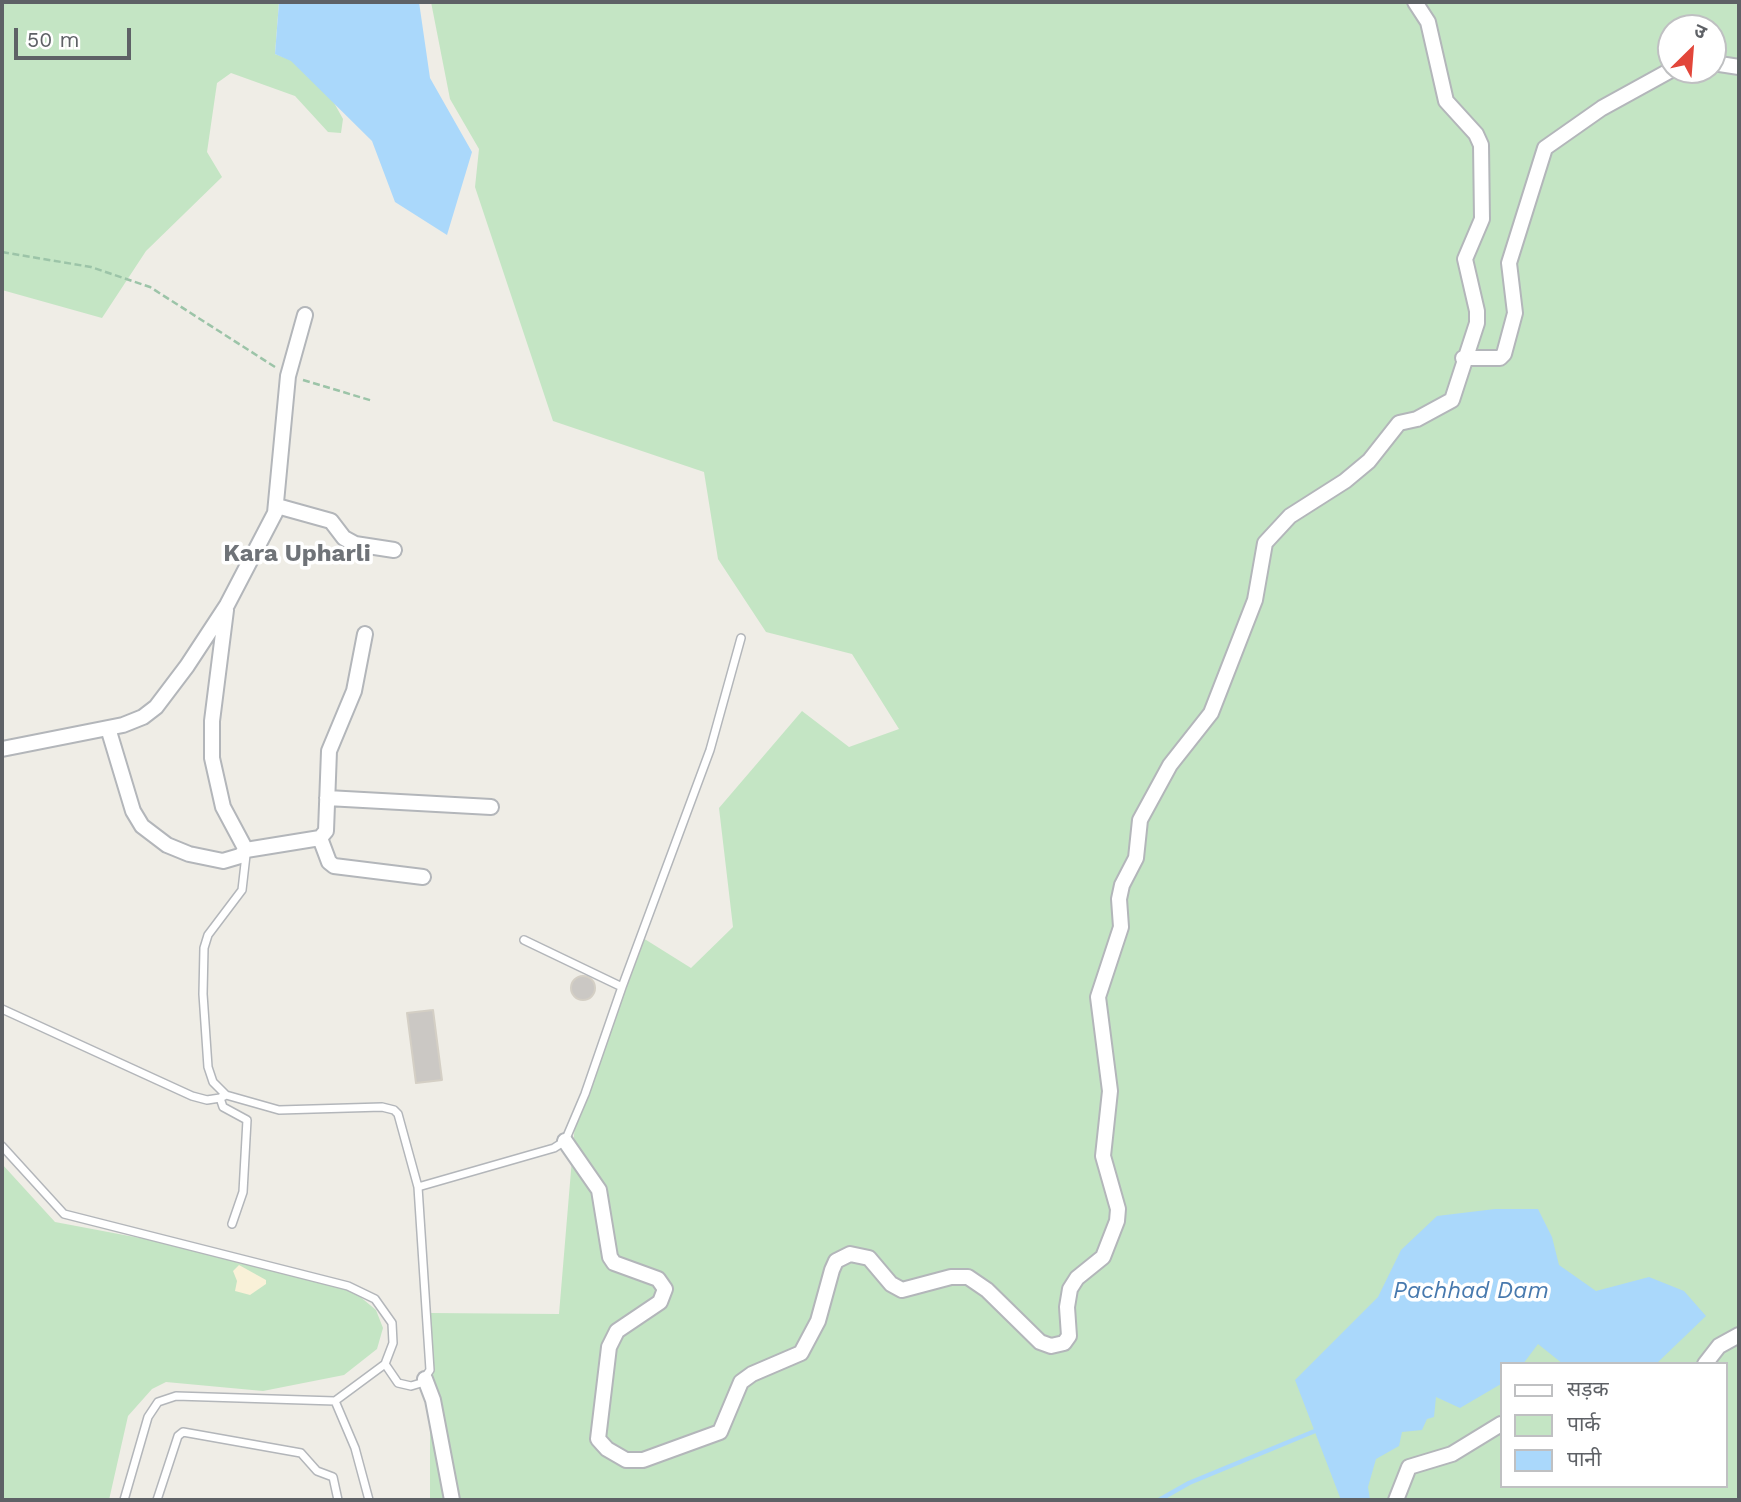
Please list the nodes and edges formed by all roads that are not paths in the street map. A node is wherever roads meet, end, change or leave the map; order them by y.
1 (1415, 2) edge
2 (1657, 78) edge
3 (304, 315) dead end
4 (1463, 358) junction
5 (277, 506) junction
6 (394, 550) dead end
7 (227, 605) junction
8 (365, 634) dead end
9 (741, 638) dead end
10 (108, 728) junction
11 (2, 749) edge
12 (327, 799) junction
13 (491, 807) dead end
14 (320, 838) junction
15 (246, 850) junction
16 (423, 877) dead end
17 (524, 940) dead end
18 (622, 987) junction
19 (2, 1009) edge
20 (223, 1097) junction
21 (565, 1141) junction
22 (2, 1146) edge
23 (418, 1187) junction
24 (232, 1224) dead end
25 (1739, 1335) edge
26 (1707, 1362) edge
27 (385, 1364) junction
28 (425, 1379) junction
29 (335, 1401) junction
30 (1500, 1425) edge
31 (124, 1500) edge
32 (157, 1500) edge
33 (338, 1500) edge
34 (369, 1500) edge
35 (452, 1500) edge
36 (1396, 1500) edge

1 - 4 street
2 - 4 street
3 - 5 street
4 - 21 street
5 - 6 street
5 - 7 street
7 - 10 street
7 - 15 street
8 - 12 street
9 - 18 lane
10 - 11 street
10 - 15 street
12 - 13 street
12 - 14 street
14 - 15 street
14 - 16 street
15 - 20 lane
17 - 18 lane
18 - 21 lane
19 - 20 lane
20 - 23 lane
20 - 24 lane
21 - 23 lane
22 - 27 lane
23 - 28 lane
25 - 26 street
27 - 28 lane
27 - 29 lane
28 - 35 street
29 - 31 lane
29 - 34 lane
30 - 36 street
32 - 33 lane

